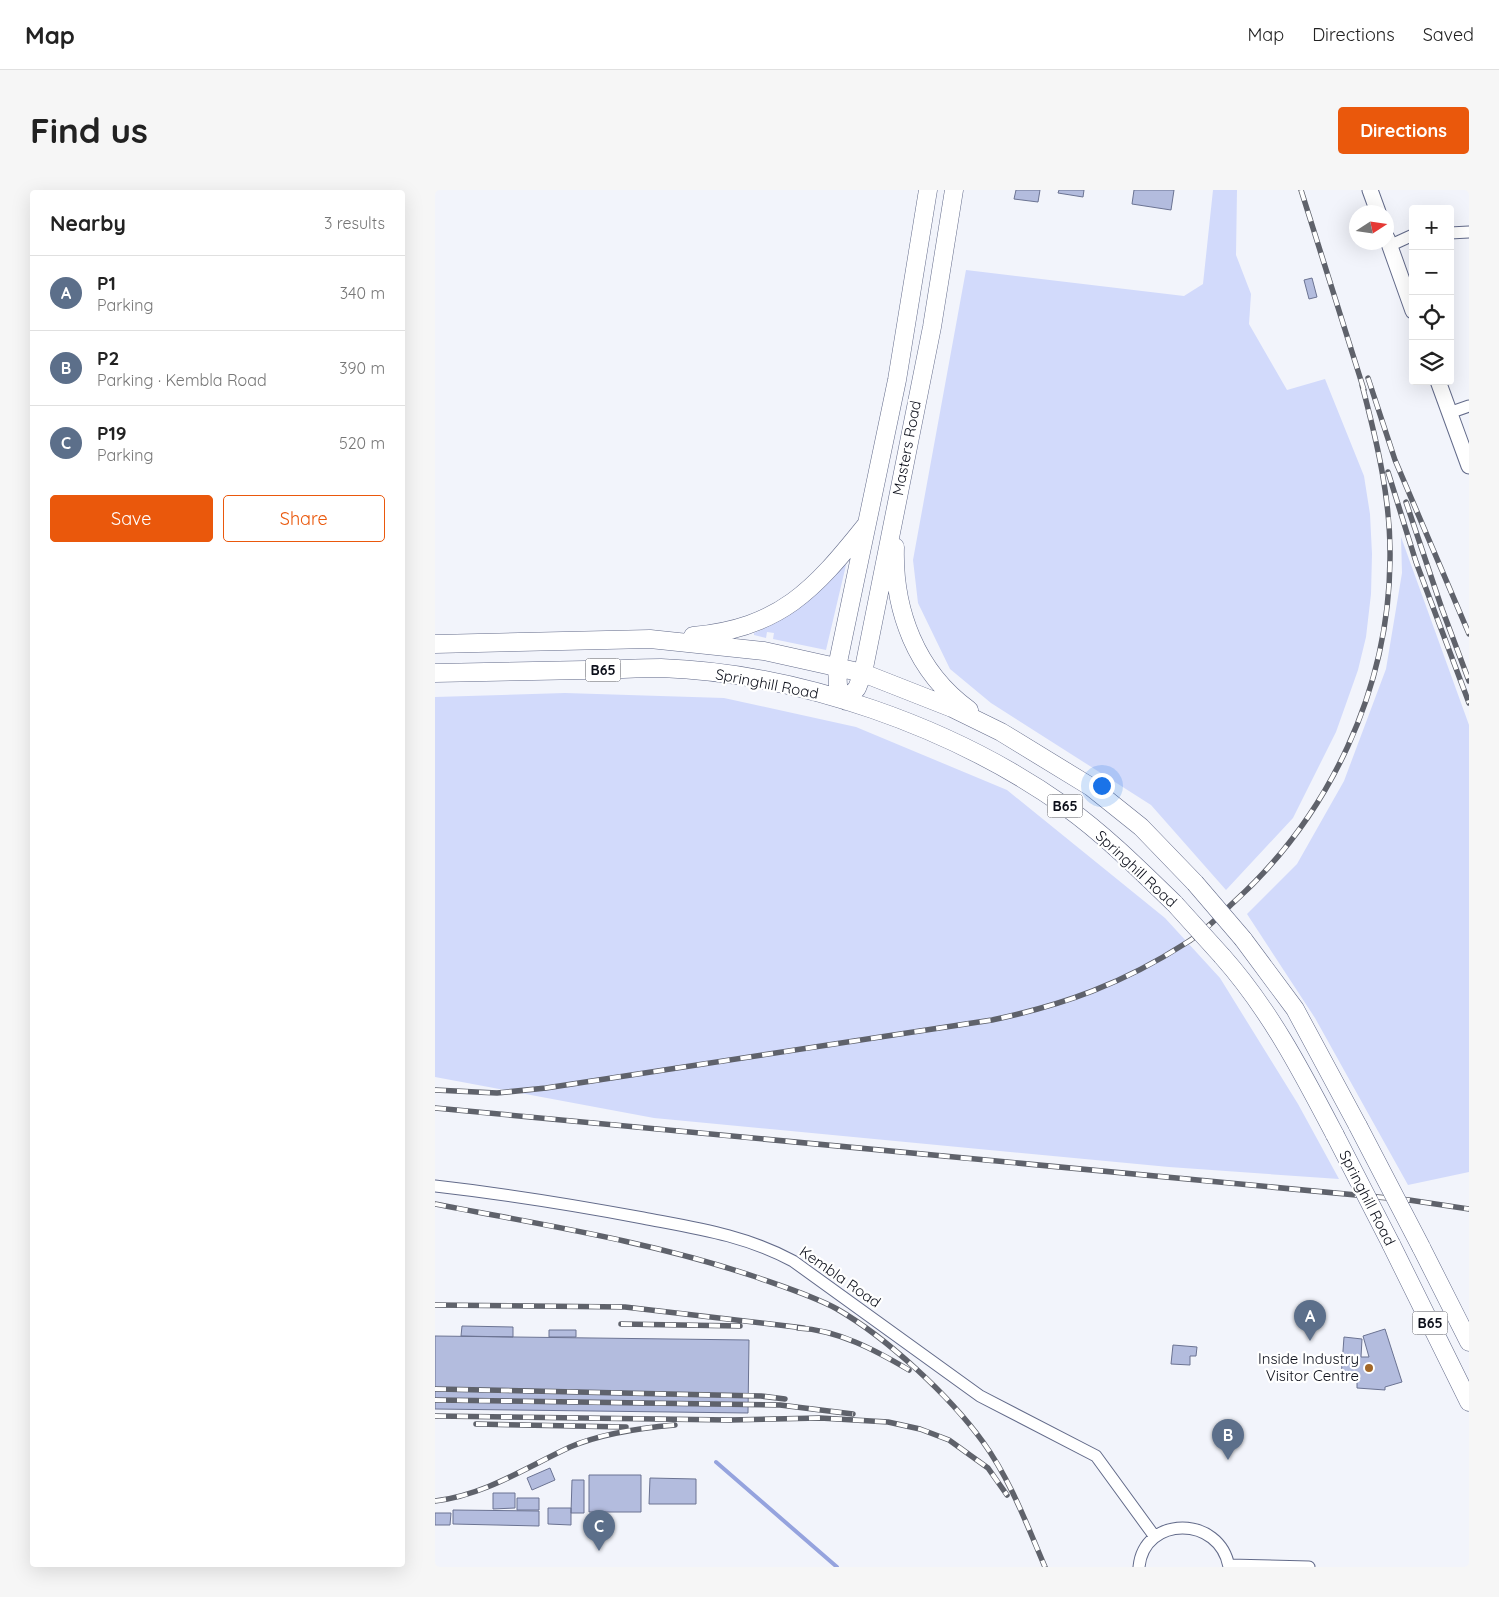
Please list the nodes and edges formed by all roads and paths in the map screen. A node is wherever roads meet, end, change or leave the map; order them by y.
1 (928, 190) edge
2 (954, 190) edge
3 (1369, 190) edge
4 (1374, 205) edge
5 (1469, 232) edge
6 (1454, 233) edge
7 (1409, 235) edge
8 (1394, 240) edge
9 (1391, 250) edge
10 (1409, 300) edge
11 (1439, 385) edge
12 (1469, 406) edge
13 (1449, 413) junction
14 (1469, 466) edge
15 (897, 497) junction
16 (868, 522) junction
17 (650, 639) junction
18 (435, 644) edge
19 (837, 667) junction
20 (435, 673) edge
21 (863, 673) junction
22 (845, 701) junction
23 (1001, 732) junction
24 (435, 1186) edge
25 (1469, 1342) edge
26 (1469, 1402) edge
27 (1155, 1537) junction
28 (1229, 1566) edge
29 (1139, 1567) edge
30 (1309, 1567) edge

1 - 16 main road, Masters Road
2 - 15 main road, Masters Road
3 - 4 main road
5 - 6 street
7 - 8 street
9 - 10 main road
11 - 13 main road
12 - 13 street
13 - 14 main road
15 - 21 main road, Masters Road
15 - 23 main road
16 - 17 main road
16 - 19 main road, Masters Road
17 - 18 main road, Springhill Road / B65
17 - 19 main road, Springhill Road / B65
19 - 21 main road, Springhill Road / B65
19 - 22 main road, Masters Road
20 - 22 main road, Springhill Road / B65
21 - 22 main road, Masters Road
21 - 23 main road, Springhill Road / B65
22 - 26 main road, Springhill Road / B65, bridge
23 - 25 main road, Springhill Road / B65, bridge
24 - 27 street, Kembla Road
27 - 28 street
27 - 29 street
28 - 30 street

